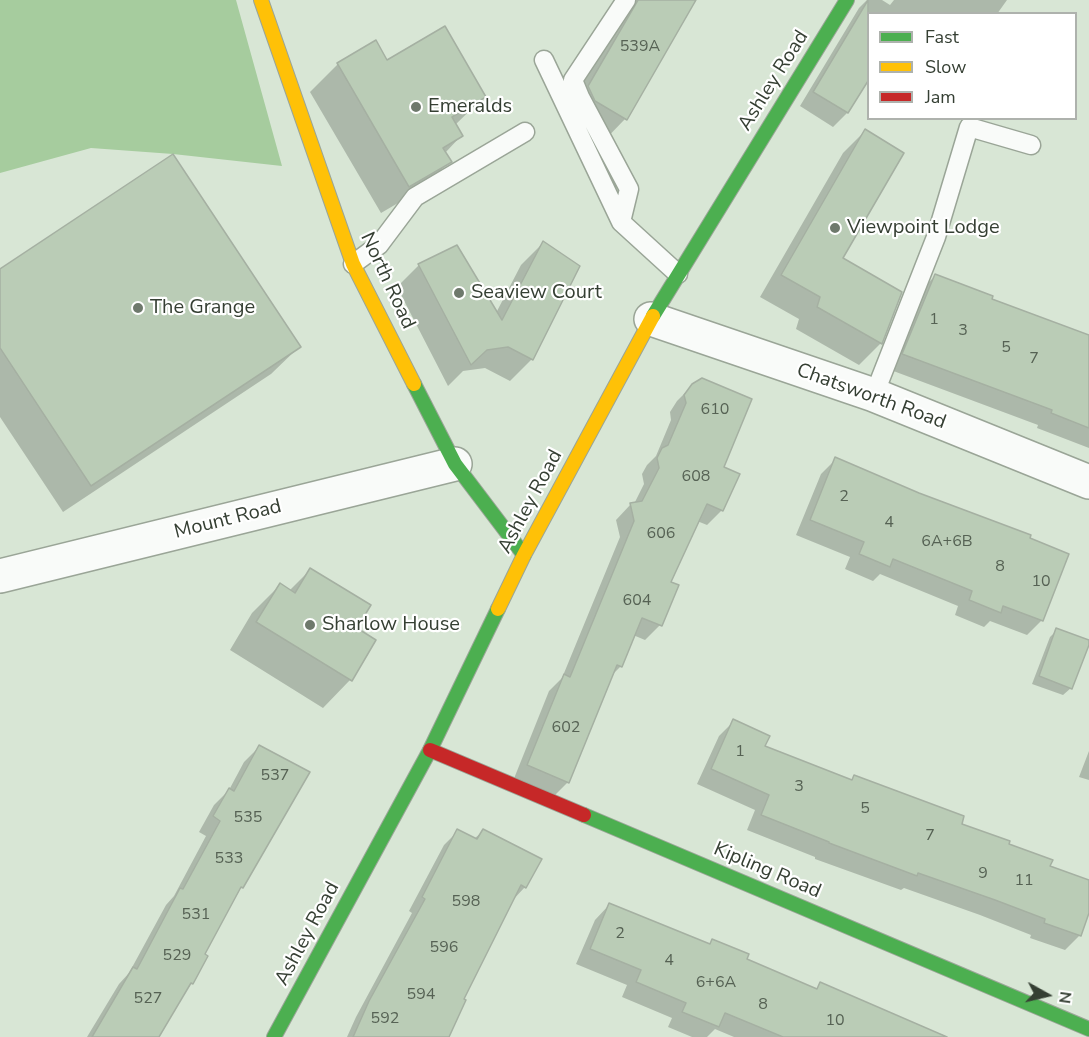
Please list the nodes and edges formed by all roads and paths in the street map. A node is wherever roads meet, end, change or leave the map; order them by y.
1 (261, 0) edge
2 (626, 0) edge
3 (847, 0) edge
4 (544, 60) dead end
5 (525, 132) dead end
6 (1031, 145) dead end
7 (621, 222) junction
8 (353, 264) junction
9 (678, 274) junction
10 (651, 320) junction
11 (874, 395) junction
12 (455, 464) junction
13 (1089, 483) edge
14 (524, 555) junction
15 (0, 576) edge
16 (430, 750) junction
17 (1089, 1029) edge
18 (274, 1037) edge

1 - 8 street, North Road
2 - 7 lane
3 - 9 street, Ashley Road
4 - 7 lane
5 - 8 lane
6 - 11 lane
7 - 9 lane
8 - 12 street, North Road
9 - 10 street, Ashley Road
10 - 11 street, Chatsworth Road
10 - 14 street, Ashley Road
11 - 13 street, Chatsworth Road
12 - 14 street, North Road
12 - 15 street, Mount Road
14 - 16 street, Ashley Road
16 - 17 street, Kipling Road
16 - 18 street, Ashley Road

